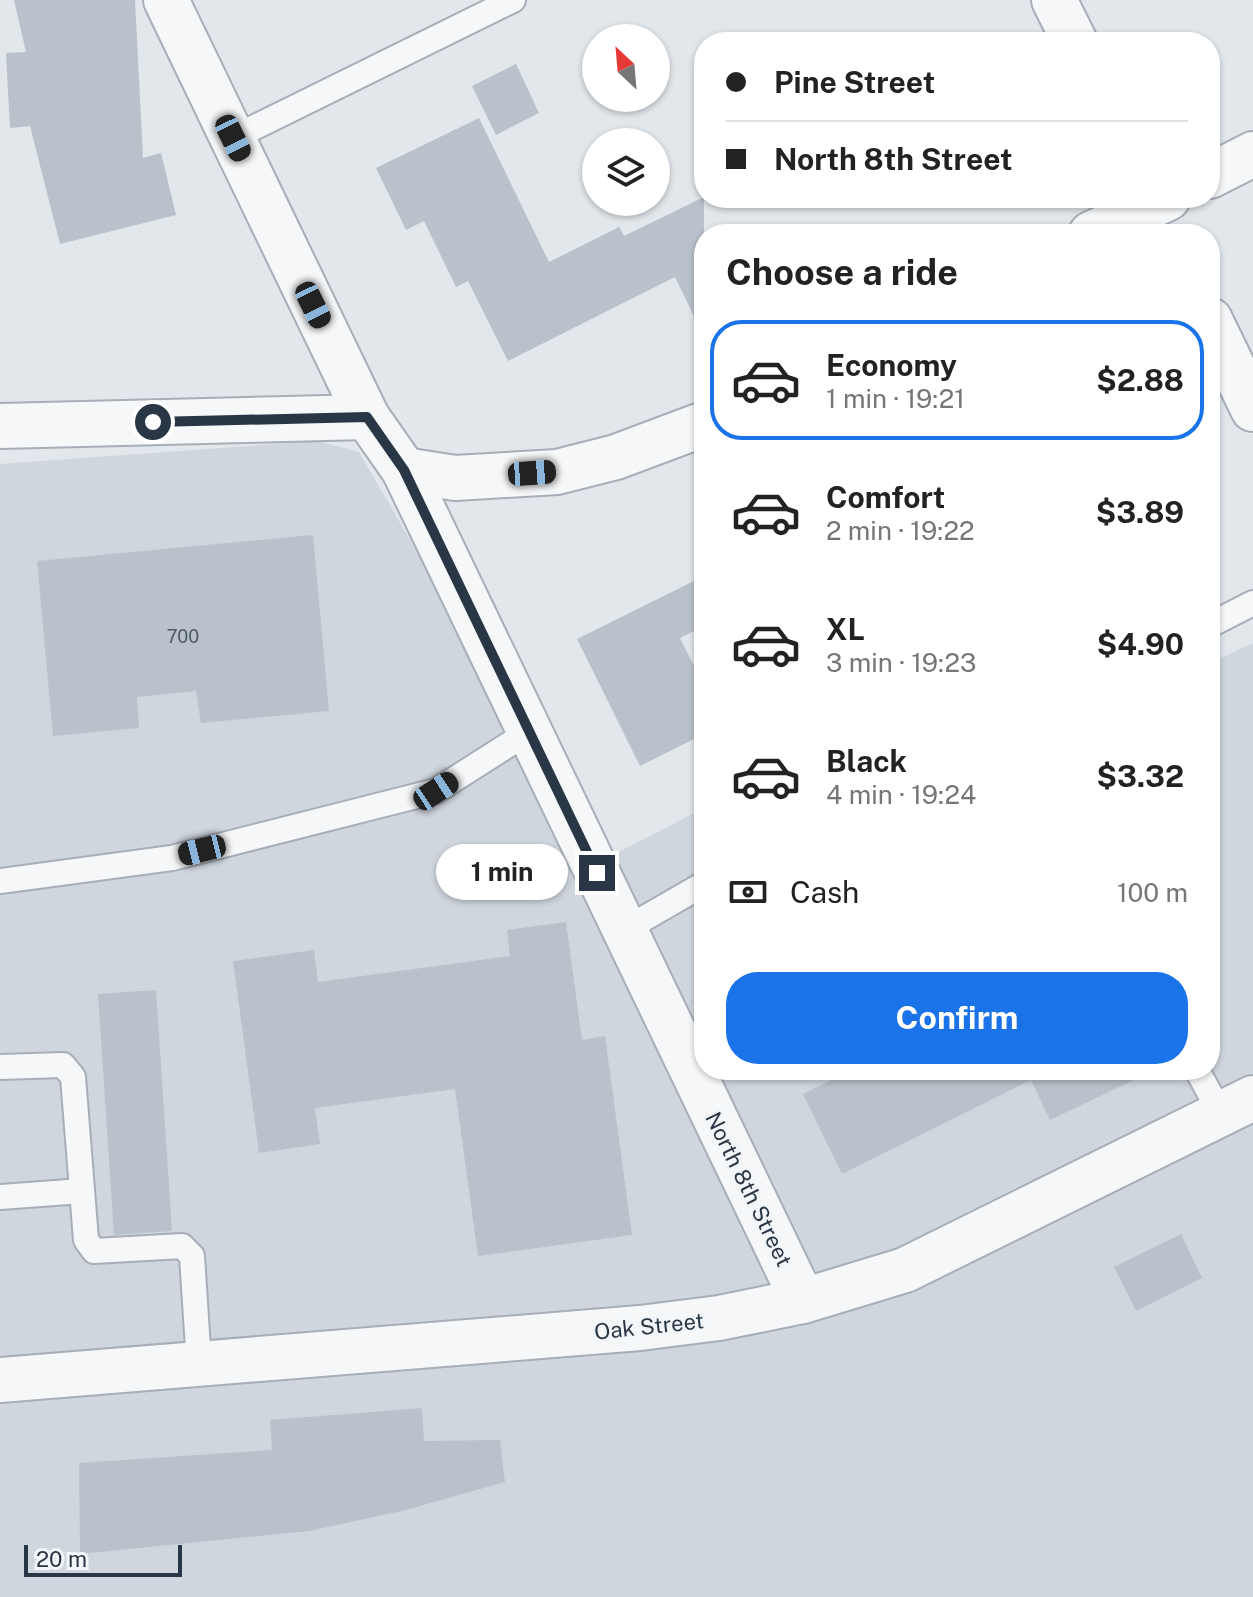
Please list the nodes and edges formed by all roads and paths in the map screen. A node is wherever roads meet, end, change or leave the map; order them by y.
1 (166, 0) edge
2 (513, 0) edge
3 (1054, 0) edge
4 (1070, 32) edge
5 (233, 138) junction
6 (1253, 154) edge
7 (1220, 171) edge
8 (1160, 209) edge
9 (1119, 224) edge
10 (1220, 341) edge
11 (1253, 409) edge
12 (367, 417) junction
13 (0, 426) edge
14 (694, 428) edge
15 (404, 470) junction
16 (1253, 603) edge
17 (1220, 620) edge
18 (530, 731) junction
19 (0, 881) edge
20 (694, 890) edge
21 (624, 930) junction
22 (0, 1067) edge
23 (694, 1075) edge
24 (696, 1080) edge
25 (1208, 1080) edge
26 (1237, 1106) edge
27 (82, 1191) junction
28 (0, 1197) edge
29 (803, 1301) junction
30 (199, 1364) junction
31 (0, 1380) edge

1 - 5 street, North 8th Street
2 - 5 lane
3 - 4 street
5 - 12 street, North 8th Street
6 - 7 street
8 - 9 street
10 - 11 street
12 - 13 street
12 - 15 street, North 8th Street
14 - 15 street
15 - 18 street, North 8th Street
16 - 17 lane
18 - 19 lane
18 - 21 street, North 8th Street
20 - 21 lane
21 - 23 street, North 8th Street
22 - 27 lane
24 - 29 street, North 8th Street
25 - 26 lane
26 - 29 street, Oak Street
27 - 28 lane
27 - 30 lane
29 - 30 street, Oak Street
30 - 31 street, Oak Street

